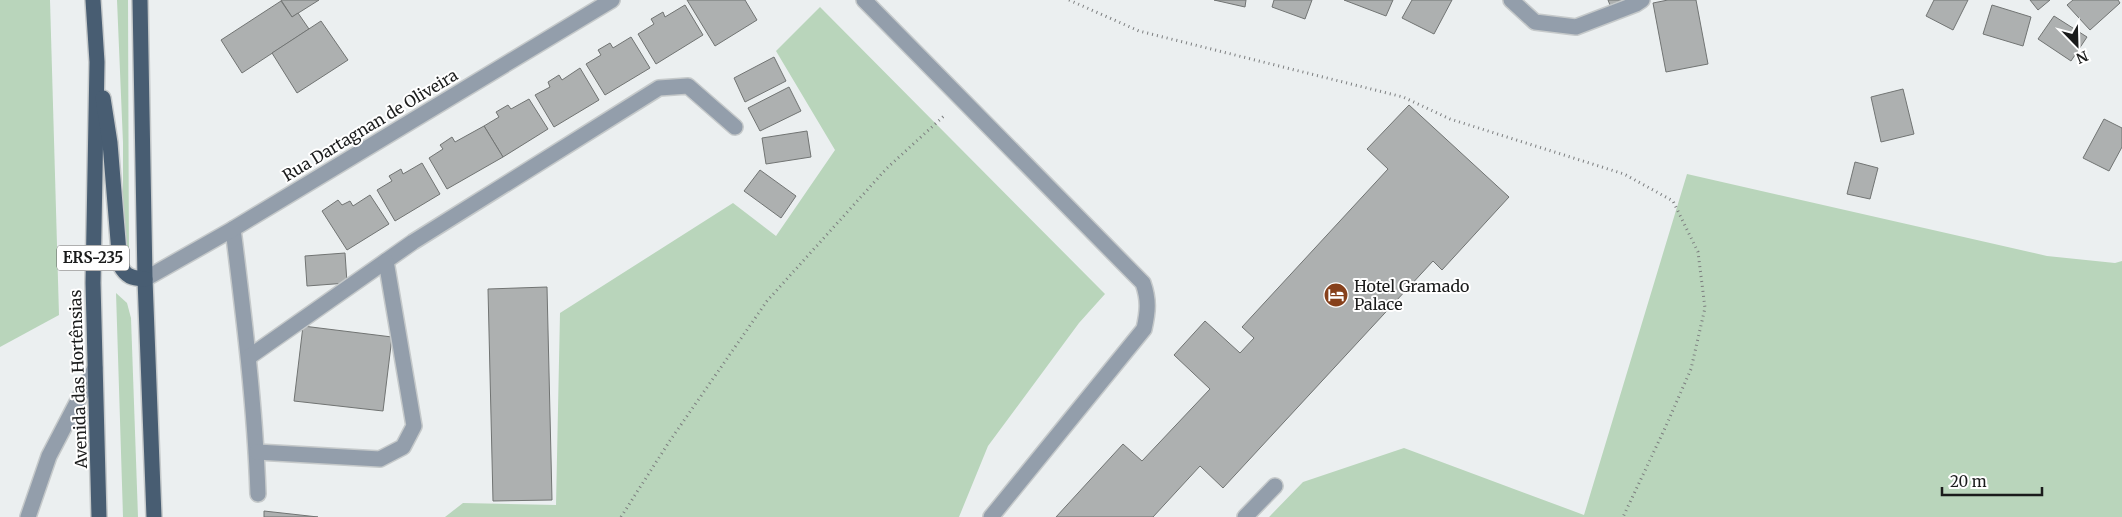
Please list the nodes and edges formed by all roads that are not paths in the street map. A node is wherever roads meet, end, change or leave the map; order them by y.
1 (92, 0) edge
2 (140, 0) edge
3 (612, 0) edge
4 (864, 0) edge
5 (1511, 0) edge
6 (1642, 0) edge
7 (97, 62) junction
8 (735, 127) dead end
9 (232, 229) junction
10 (386, 261) junction
11 (145, 279) junction
12 (249, 357) junction
13 (95, 368) junction
14 (257, 452) junction
15 (1275, 486) dead end
16 (258, 494) dead end
17 (28, 517) edge
18 (99, 517) edge
19 (154, 517) edge
20 (991, 517) edge
21 (1245, 517) edge

1 - 7 main road, Avenida das Hortênsias / ERS-235
2 - 11 main road, ERS-235
3 - 9 street, Rua Dartagnan de Oliveira
4 - 20 street
5 - 6 street
7 - 11 main road
7 - 13 main road, Avenida das Hortênsias / ERS-235
8 - 10 street
9 - 11 street, Rua Dartagnan de Oliveira
9 - 12 street
10 - 12 street
10 - 14 street
11 - 19 main road, ERS-235
12 - 14 street
13 - 17 street
13 - 18 main road, Avenida das Hortênsias / ERS-235
14 - 16 street
15 - 21 street

